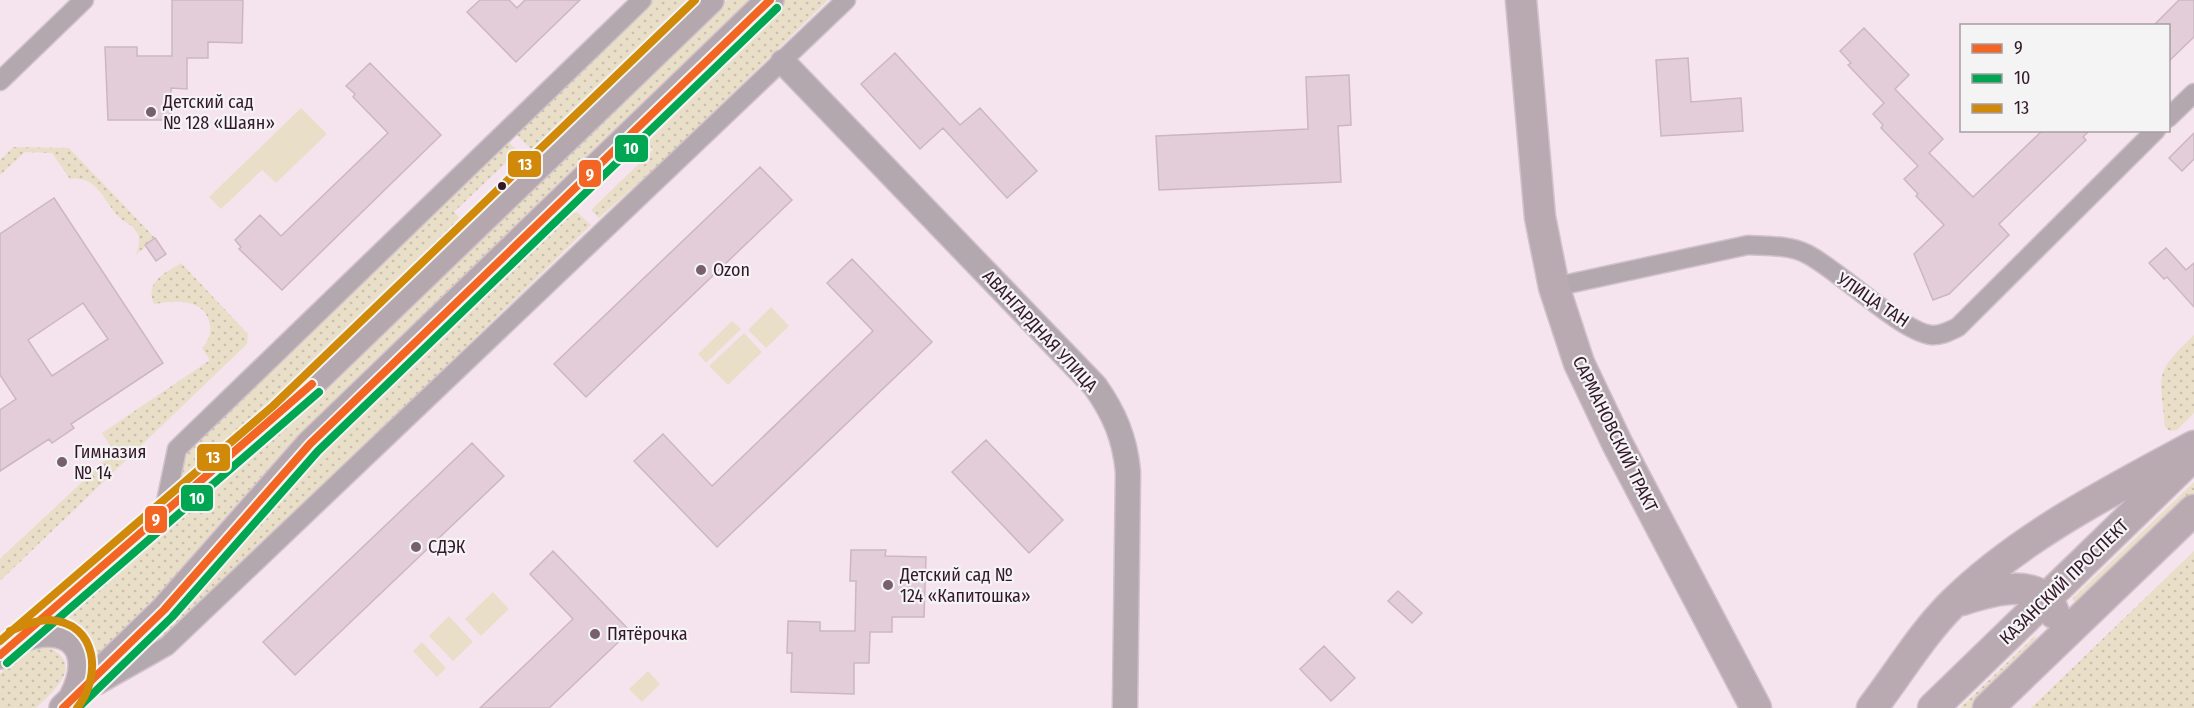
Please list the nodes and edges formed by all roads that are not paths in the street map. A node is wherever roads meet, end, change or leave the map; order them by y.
1 (84, 0) edge
2 (642, 0) edge
3 (710, 0) edge
4 (770, 0) edge
5 (846, 0) edge
6 (1521, 0) edge
7 (783, 62) junction
8 (0, 81) edge
9 (2194, 93) edge
10 (2170, 117) edge
11 (2154, 132) edge
12 (1554, 287) junction
13 (2194, 446) edge
14 (2194, 455) edge
15 (2194, 510) edge
16 (162, 516) junction
17 (2046, 599) junction
18 (1953, 602) junction
19 (7, 648) edge
20 (2016, 682) junction
21 (67, 704) edge
22 (1873, 706) edge
23 (1756, 707) edge
24 (1125, 708) edge
25 (1934, 708) edge
26 (1988, 708) edge

1 - 8 street
2 - 16 street
3 - 16 main road
4 - 21 main road
5 - 7 street
6 - 12 main road, САРМАНОВСКИЙ ТРАКТ
7 - 21 street
7 - 24 street, АВАНГАРДНАЯ УЛИЦА
9 - 10 street
11 - 12 street, УЛИЦА ТАН
12 - 23 main road, САРМАНОВСКИЙ ТРАКТ
13 - 18 main road
14 - 17 main road, КАЗАНСКИЙ ПРОСПЕКТ
15 - 20 main road
16 - 19 main road
17 - 18 main road
17 - 20 main road
17 - 25 main road, КАЗАНСКИЙ ПРОСПЕКТ
18 - 22 main road
19 - 21 main road
20 - 26 main road

